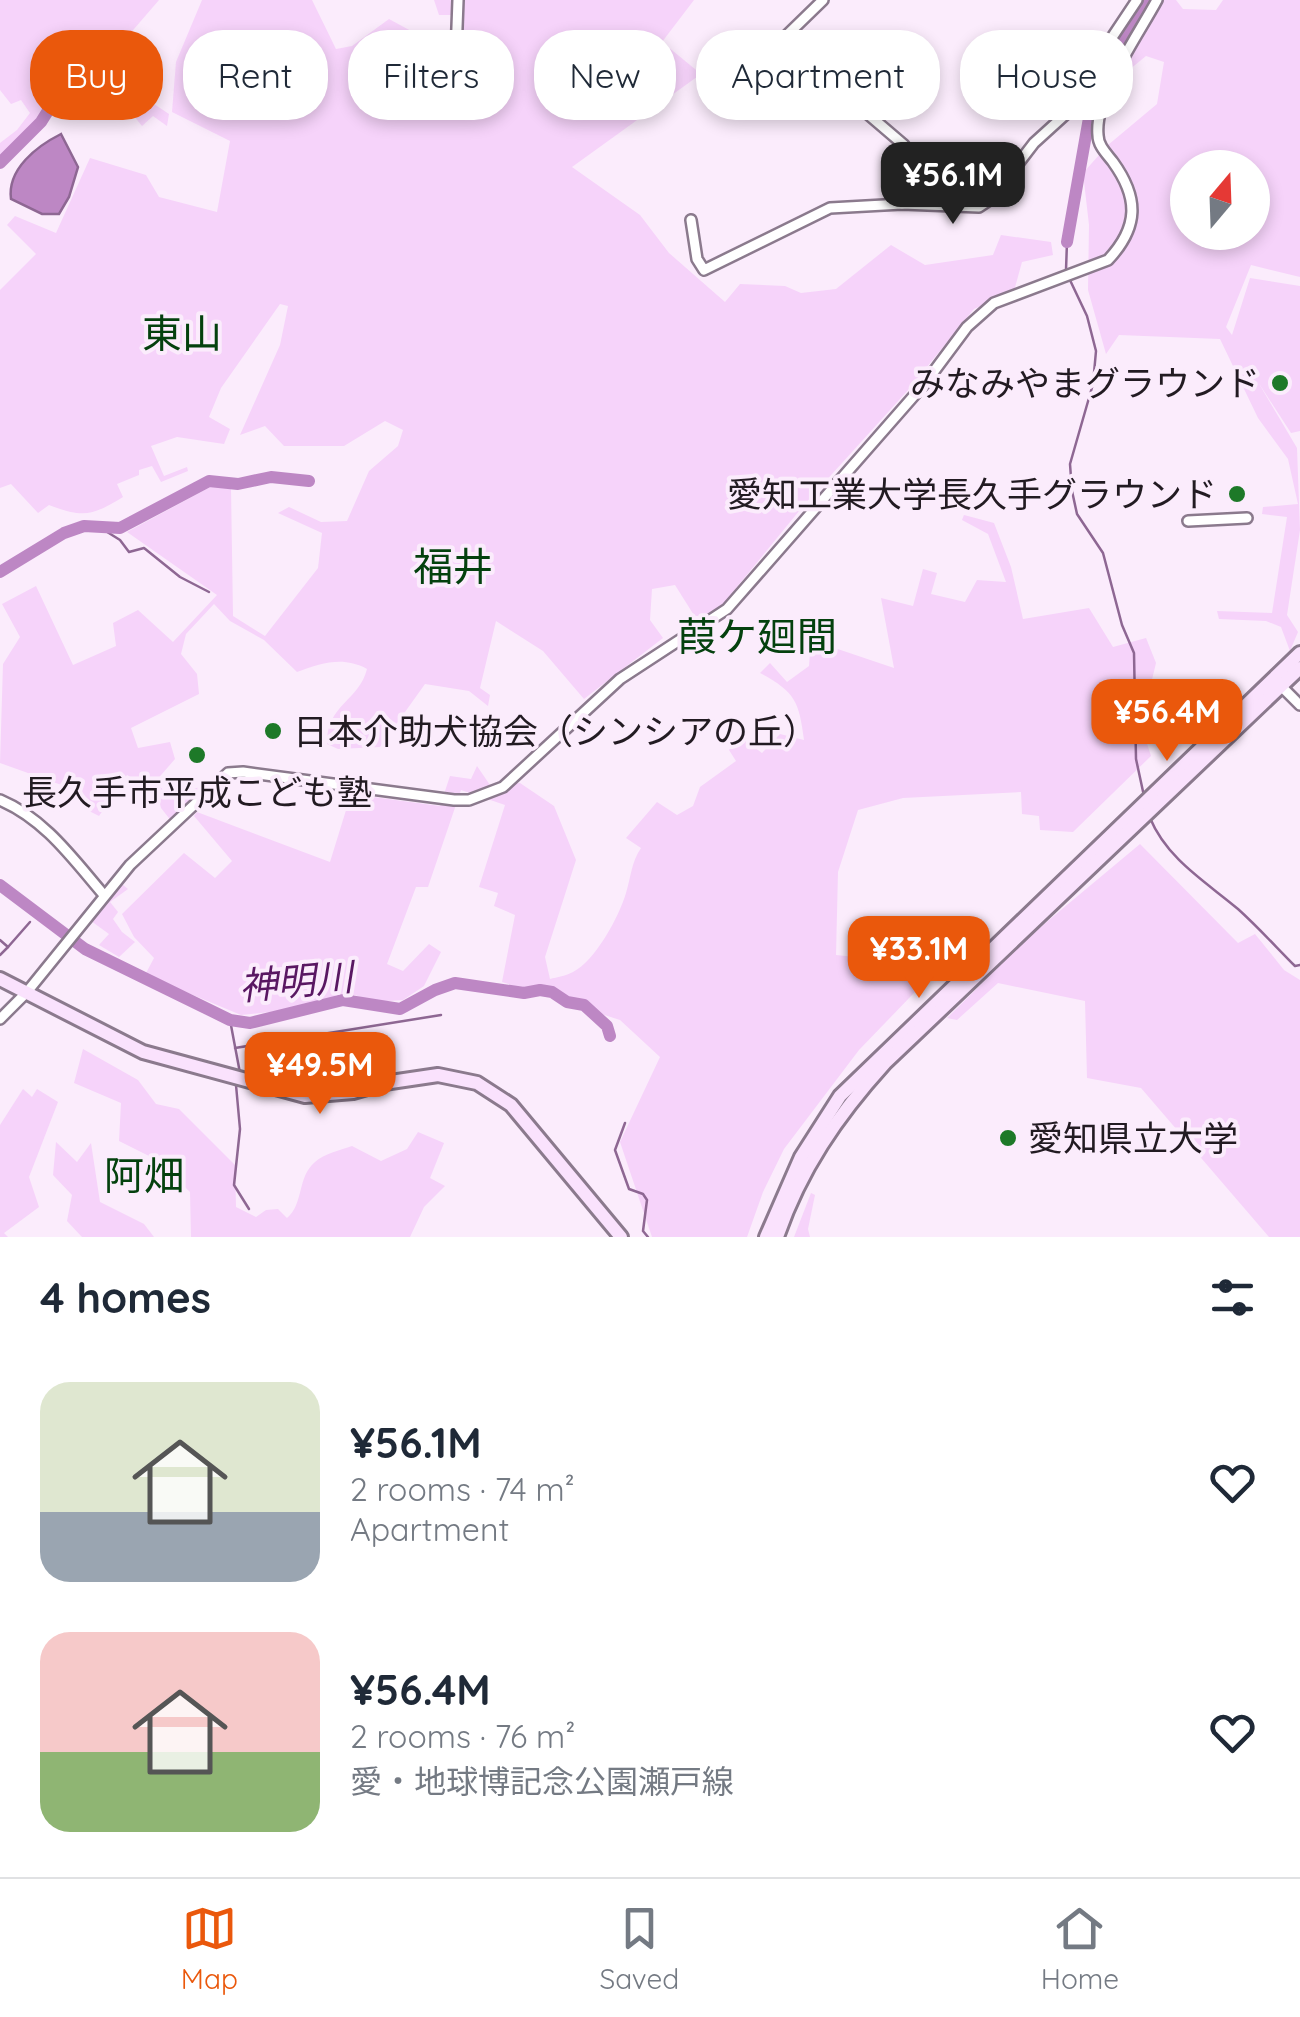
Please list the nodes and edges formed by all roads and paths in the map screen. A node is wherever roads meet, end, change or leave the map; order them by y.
1 (458, 0) edge
2 (823, 0) edge
3 (1136, 0) edge
4 (1157, 0) edge
5 (457, 30) edge
6 (902, 204) junction
7 (691, 220) dead end
8 (1247, 518) dead end
9 (1188, 520) dead end
10 (1300, 653) edge
11 (1300, 668) edge
12 (1277, 682) junction
13 (1300, 705) edge
14 (0, 800) edge
15 (1136, 817) junction
16 (104, 896) junction
17 (0, 979) edge
18 (27, 992) junction
19 (0, 1019) edge
20 (621, 1237) edge
21 (766, 1237) edge
22 (778, 1237) edge

1 - 5 street
2 - 6 street
3 - 6 street
4 - 16 street
6 - 7 street
8 - 9 street
10 - 12 main road
11 - 12 main road
12 - 13 street
12 - 15 main road
14 - 16 street
15 - 21 main road
15 - 22 main road
16 - 18 street
17 - 18 main road
18 - 19 street
18 - 20 main road

